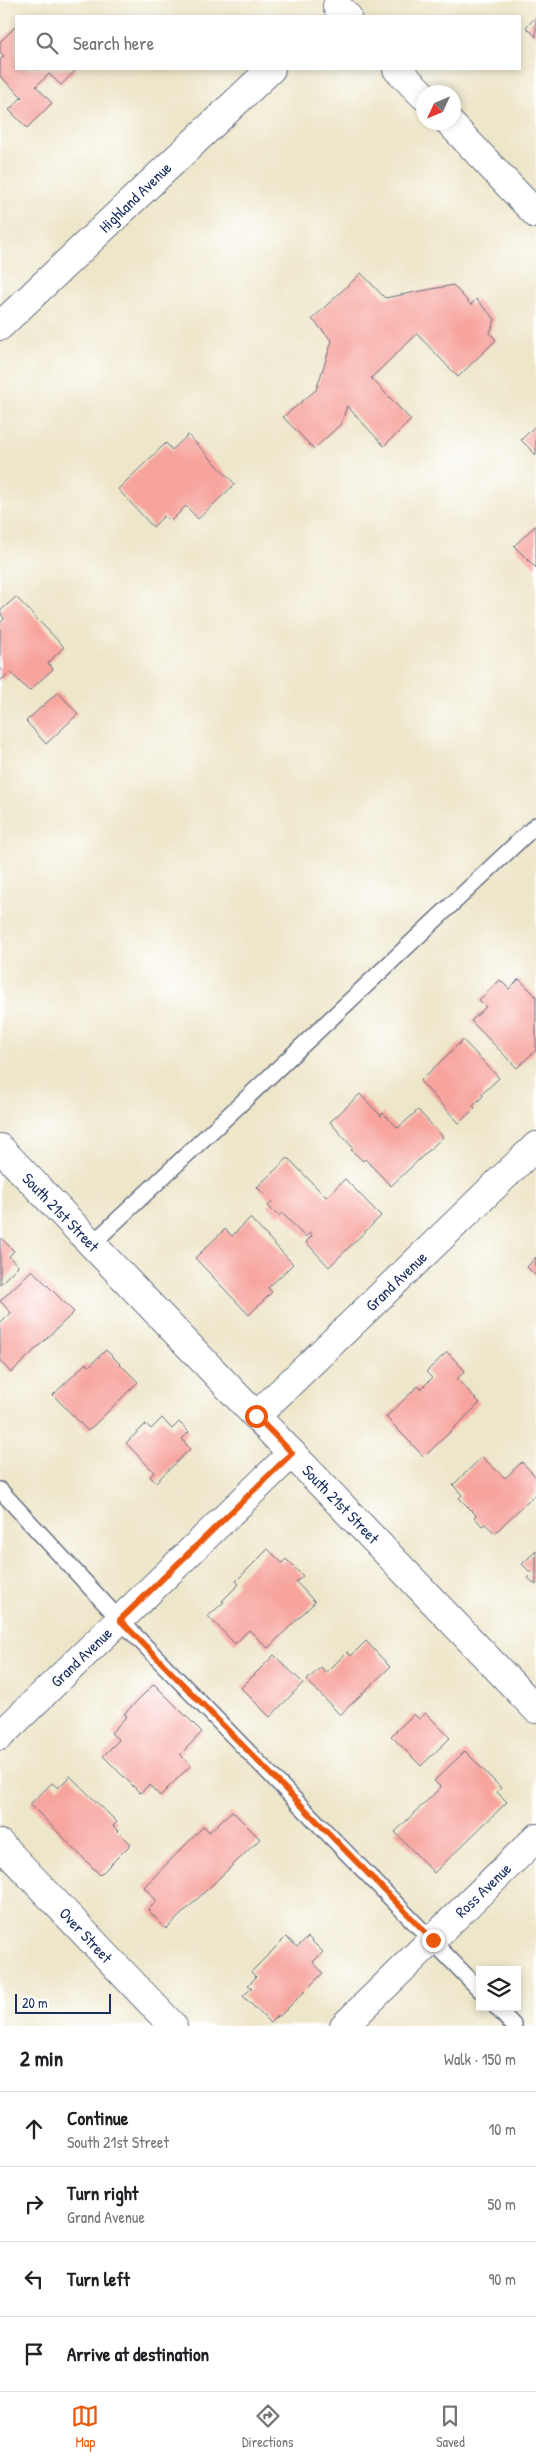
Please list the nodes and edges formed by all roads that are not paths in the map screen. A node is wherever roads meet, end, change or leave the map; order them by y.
1 (270, 70) edge
2 (398, 70) edge
3 (416, 88) edge
4 (457, 130) edge
5 (536, 214) edge
6 (0, 326) edge
7 (536, 825) edge
8 (536, 1146) edge
9 (0, 1148) edge
10 (92, 1244) junction
11 (256, 1416) junction
12 (292, 1453) junction
13 (0, 1490) edge
14 (120, 1620) junction
15 (536, 1709) edge
16 (0, 1736) edge
17 (536, 1838) edge
18 (0, 1844) edge
19 (433, 1940) junction
20 (476, 1986) edge
21 (500, 2011) edge
22 (173, 2026) edge
23 (344, 2026) edge
24 (514, 2026) edge

1 - 6 street, Highland Avenue
2 - 3 street
4 - 5 street
7 - 10 lane
8 - 11 street, Grand Avenue
9 - 10 street, South 21st Street
10 - 11 street, South 21st Street
11 - 12 street, South 21st Street
12 - 14 street, Grand Avenue
12 - 15 street, South 21st Street
13 - 14 lane
14 - 16 street, Grand Avenue
14 - 19 lane
17 - 19 street, Ross Avenue
18 - 22 street, Over Street
19 - 20 lane
19 - 23 street, Ross Avenue
21 - 24 lane

